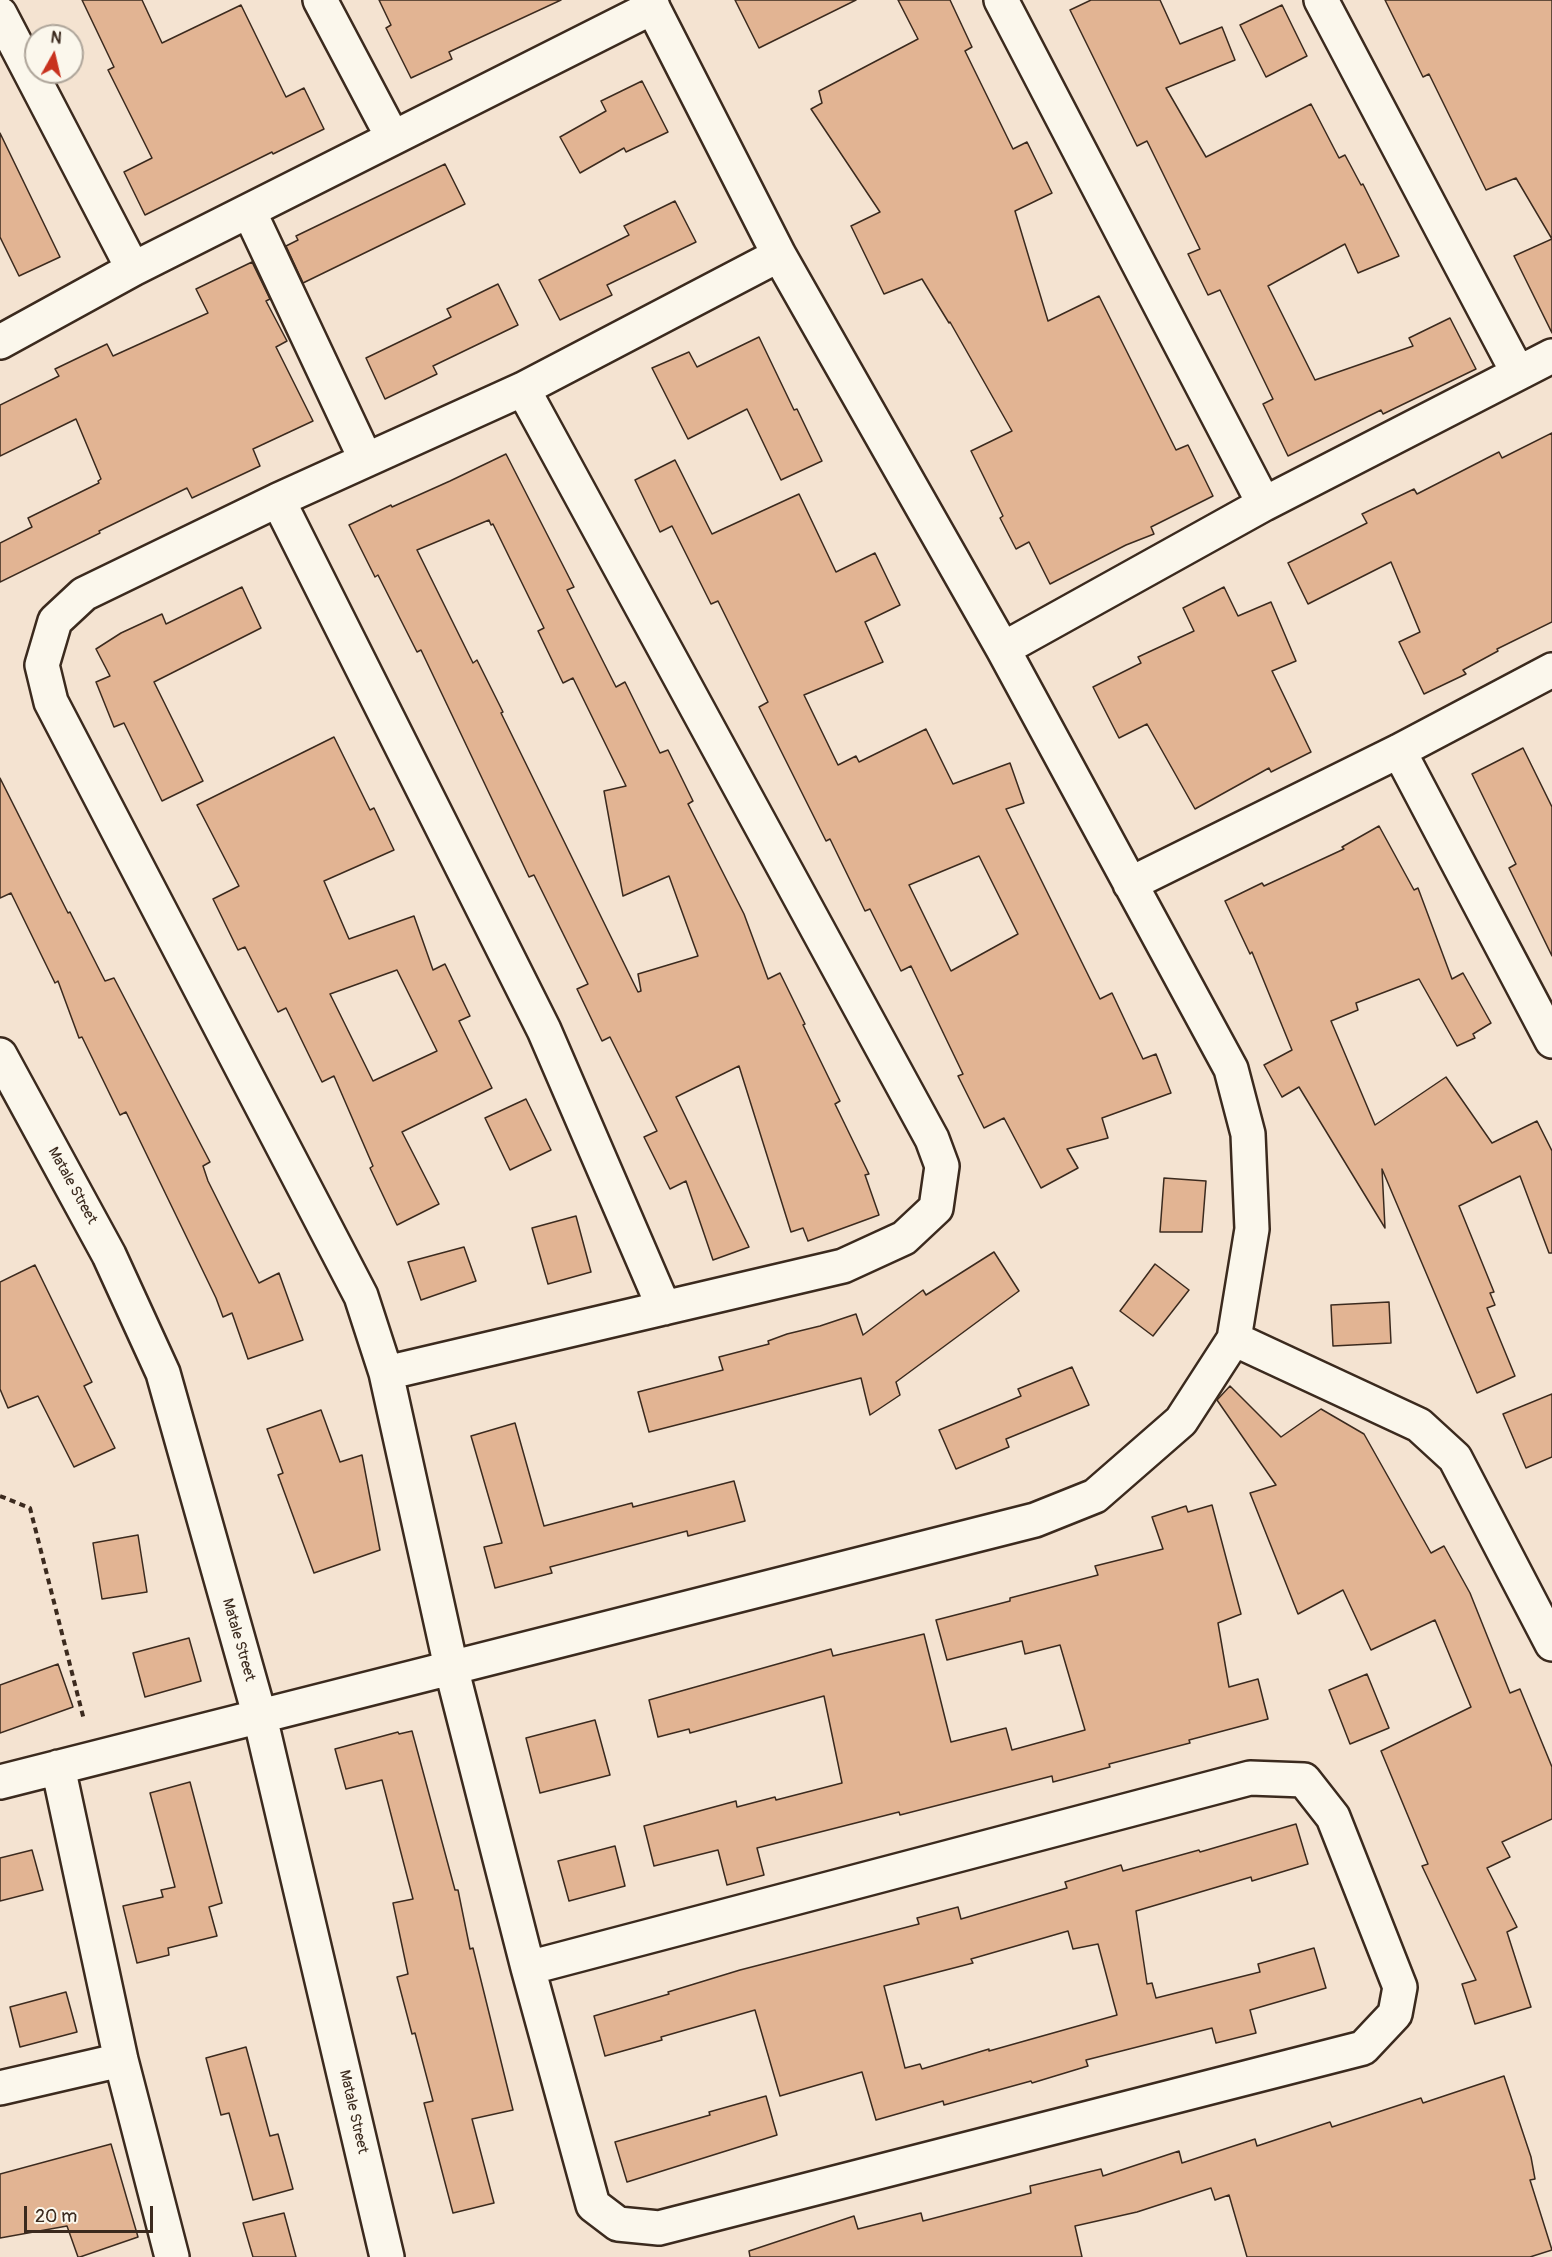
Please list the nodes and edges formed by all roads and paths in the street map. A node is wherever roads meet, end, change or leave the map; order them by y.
1 (320, 0) edge
2 (1001, 0) edge
3 (1321, 0) edge
4 (651, 3) edge
5 (0, 14) edge
6 (393, 138) junction
7 (249, 211) junction
8 (779, 255) junction
9 (133, 269) junction
10 (0, 342) edge
11 (1552, 357) edge
12 (1518, 373) junction
13 (524, 388) junction
14 (366, 460) junction
15 (278, 500) junction
16 (1264, 504) junction
17 (1003, 649) junction
18 (1552, 670) edge
19 (1399, 751) junction
20 (1130, 884) junction
21 (1552, 1041) edge
22 (0, 1055) edge
23 (664, 1308) junction
24 (1234, 1339) junction
25 (386, 1373) junction
26 (0, 1496) edge
27 (1552, 1644) edge
28 (451, 1667) junction
29 (260, 1717) junction
30 (94, 1758) junction
31 (58, 1767) junction
32 (0, 1782) edge
33 (528, 1968) junction
34 (121, 2061) junction
35 (0, 2088) edge
36 (172, 2257) edge
37 (387, 2257) edge

1 - 6 street
2 - 16 street
3 - 12 street
4 - 6 street
4 - 8 street
5 - 9 street
6 - 7 street
7 - 9 street
7 - 14 street
8 - 13 street
8 - 17 street
9 - 10 street
11 - 12 street
12 - 16 street
13 - 14 street
13 - 23 street
14 - 15 street
15 - 23 street
15 - 25 street
16 - 17 street
17 - 20 street
18 - 19 street
19 - 20 street
19 - 21 street
20 - 24 street
22 - 29 street, Matale Street
23 - 25 street
24 - 27 street
24 - 28 street
25 - 28 street
26 - 30 path
28 - 29 street
28 - 33 street
29 - 30 street
29 - 37 street, Matale Street
30 - 31 street
31 - 32 street
31 - 34 street
33 - 33 street
34 - 35 street
34 - 36 street

